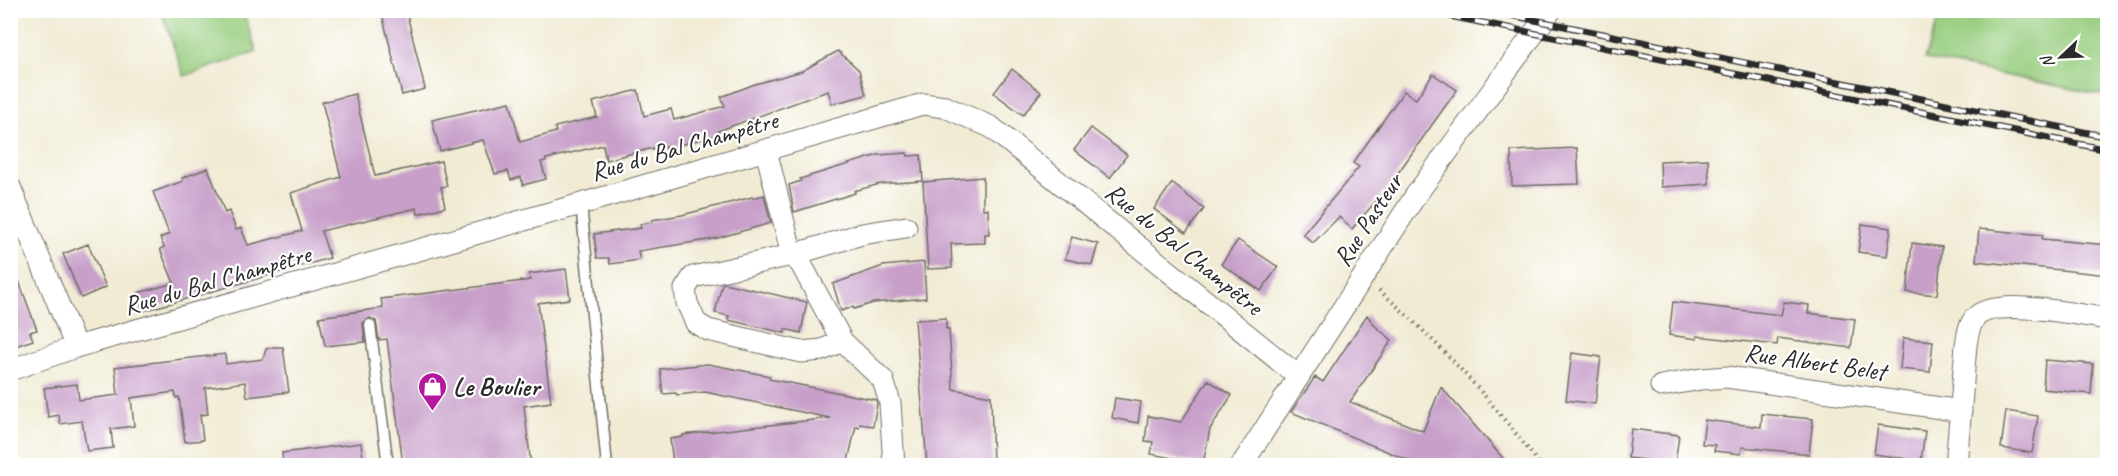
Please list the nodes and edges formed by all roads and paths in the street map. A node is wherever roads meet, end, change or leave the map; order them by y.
1 (1551, 10) edge
2 (766, 150) junction
3 (10, 187) edge
4 (581, 204) junction
5 (906, 227) dead end
6 (792, 255) junction
7 (1363, 276) junction
8 (2108, 319) edge
9 (370, 325) dead end
10 (842, 341) junction
11 (76, 347) junction
12 (10, 370) edge
13 (1298, 376) junction
14 (1661, 386) dead end
15 (1961, 411) junction
16 (388, 465) edge
17 (607, 465) edge
18 (894, 465) edge
19 (1240, 465) edge
20 (1541, 465) edge
21 (1956, 465) edge

1 - 7 street, Rue Pasteur
2 - 4 street, Rue du Bal Champêtre
2 - 6 street
2 - 13 street, Rue du Bal Champêtre
3 - 11 street
4 - 11 street, Rue du Bal Champêtre
4 - 17 lane
5 - 6 street
6 - 10 street
6 - 10 street
7 - 13 street, Rue Pasteur
7 - 20 path
8 - 15 street
9 - 16 lane
10 - 18 street
11 - 12 street, Rue du Bal Champêtre
13 - 19 street, Rue Pasteur
14 - 15 street, Rue Albert Belet
15 - 21 street

